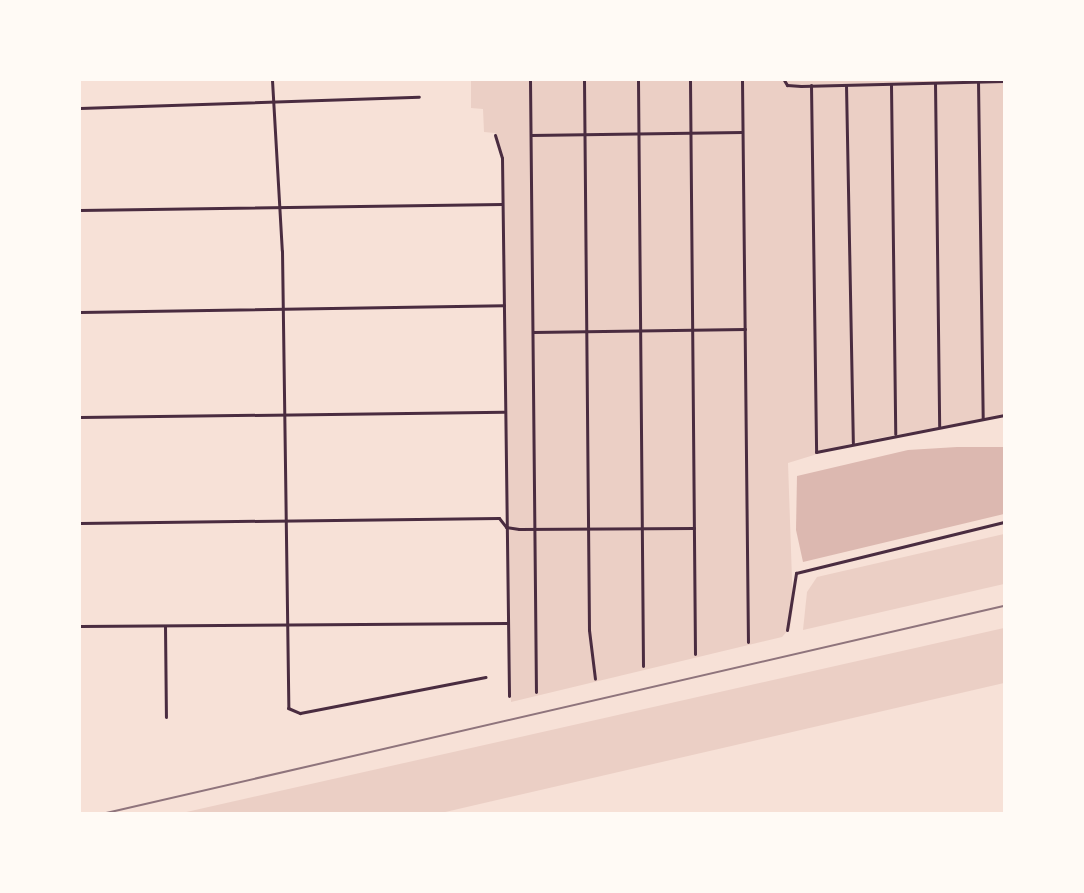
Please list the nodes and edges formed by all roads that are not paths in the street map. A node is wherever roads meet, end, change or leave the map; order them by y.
1 (272, 80) edge
2 (530, 80) edge
3 (584, 80) edge
4 (638, 80) edge
5 (690, 80) edge
6 (742, 80) edge
7 (833, 80) edge
8 (972, 80) edge
9 (784, 81) edge
10 (924, 81) edge
11 (978, 81) junction
12 (1005, 81) edge
13 (881, 82) edge
14 (935, 83) junction
15 (846, 85) junction
16 (891, 85) junction
17 (811, 86) junction
18 (833, 86) junction
19 (419, 97) dead end
20 (275, 102) junction
21 (80, 108) edge
22 (742, 132) junction
23 (690, 133) junction
24 (584, 134) junction
25 (638, 134) junction
26 (495, 135) dead end
27 (531, 135) junction
28 (501, 204) junction
29 (280, 206) junction
30 (80, 210) edge
31 (504, 305) junction
32 (282, 309) junction
33 (80, 312) edge
34 (692, 329) junction
35 (745, 329) junction
36 (640, 330) junction
37 (533, 332) junction
38 (586, 332) junction
39 (504, 412) junction
40 (281, 415) junction
41 (1005, 415) edge
42 (80, 417) edge
43 (983, 419) junction
44 (939, 427) junction
45 (895, 434) junction
46 (853, 443) junction
47 (285, 521) junction
48 (1005, 522) edge
49 (80, 523) edge
50 (506, 527) junction
51 (642, 528) junction
52 (694, 528) junction
53 (535, 529) junction
54 (588, 529) junction
55 (507, 623) junction
56 (80, 626) edge
57 (165, 626) junction
58 (285, 626) junction
59 (787, 630) dead end
60 (748, 642) dead end
61 (695, 654) dead end
62 (643, 666) dead end
63 (486, 677) dead end
64 (595, 679) dead end
65 (536, 692) dead end
66 (509, 696) dead end
67 (166, 717) dead end

1 - 20 street
2 - 27 street
3 - 24 street
4 - 25 street
5 - 23 street
6 - 22 street
7 - 18 street
8 - 11 street
8 - 14 street
9 - 17 street
10 - 14 street
10 - 16 street
11 - 12 street
11 - 43 street
13 - 15 street
13 - 16 street
14 - 44 street
15 - 18 street
15 - 46 street
16 - 45 street
17 - 18 street
17 - 46 street
19 - 20 street
20 - 21 street
20 - 29 street
22 - 23 street
22 - 35 street
23 - 25 street
23 - 34 street
24 - 25 street
24 - 27 street
24 - 38 street
25 - 36 street
26 - 28 street
27 - 37 street
28 - 29 street
28 - 31 street
29 - 30 street
29 - 32 street
31 - 32 street
31 - 39 street
32 - 33 street
32 - 40 street
34 - 35 street
34 - 36 street
34 - 52 street
35 - 60 street
36 - 38 street
36 - 51 street
37 - 38 street
37 - 53 street
38 - 54 street
39 - 40 street
39 - 50 street
40 - 42 street
40 - 47 street
41 - 43 street
43 - 44 street
44 - 45 street
45 - 46 street
47 - 49 street
47 - 50 street
47 - 58 street
48 - 59 street
50 - 53 street
50 - 55 street
51 - 52 street
51 - 54 street
51 - 62 street
52 - 61 street
53 - 54 street
53 - 65 street
54 - 64 street
55 - 58 street
55 - 66 street
56 - 57 street
57 - 58 street
57 - 67 street
58 - 63 street

